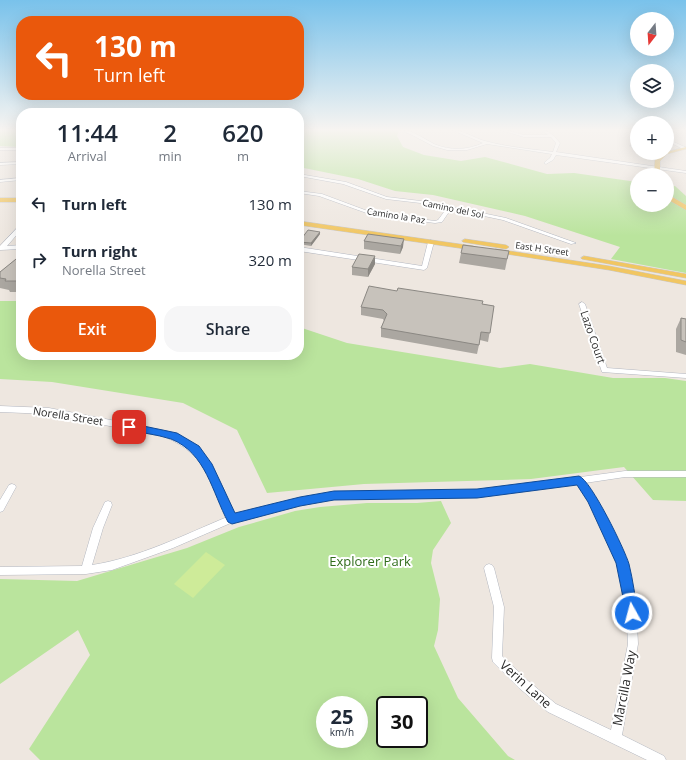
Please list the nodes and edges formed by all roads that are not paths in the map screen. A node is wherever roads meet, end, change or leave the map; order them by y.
1 (644, 165) edge
2 (656, 167) joint
3 (686, 172) edge
4 (304, 176) edge
5 (16, 179) edge
6 (0, 181) edge
7 (304, 193) edge
8 (315, 194) junction
9 (0, 195) edge
10 (16, 196) edge
11 (308, 199) dead end
12 (0, 200) edge
13 (16, 200) edge
14 (674, 200) edge
15 (450, 208) junction
16 (686, 208) edge
17 (491, 216) junction
18 (304, 219) edge
19 (488, 223) dead end
20 (304, 224) edge
21 (16, 233) edge
22 (458, 240) junction
23 (431, 242) junction
24 (573, 243) dead end
25 (2, 248) edge
26 (16, 248) edge
27 (304, 250) edge
28 (686, 276) edge
29 (686, 282) edge
30 (582, 304) dead end
31 (686, 376) edge
32 (0, 409) edge
33 (686, 474) edge
34 (579, 480) junction
35 (12, 487) dead end
36 (108, 506) dead end
37 (0, 508) edge
38 (232, 519) junction
39 (489, 568) dead end
40 (86, 570) junction
41 (0, 571) edge
42 (615, 739) junction
43 (660, 760) edge

1 - 2 street
2 - 3 street
4 - 15 street, Camino del Sol
5 - 6 street
7 - 8 street, Camino la Paz
8 - 11 street
8 - 15 street, Camino la Paz
9 - 10 main road
12 - 13 main road
14 - 16 main road
15 - 17 street, Camino del Sol
17 - 19 street, Camino del Sol
17 - 24 street, Camino del Sol
18 - 22 main road, East H Street
20 - 23 main road, East H Street
21 - 25 street
22 - 23 main road
22 - 28 main road, East H Street
23 - 27 street
23 - 29 main road, East H Street
25 - 26 street
30 - 31 street, Lazo Court
32 - 38 street, Norella Street
33 - 34 street
34 - 38 street
34 - 42 street, Marcilla Way
35 - 37 street
36 - 40 street
38 - 40 street
39 - 42 street, Verin Lane
40 - 41 street
42 - 43 street, Verin Lane

